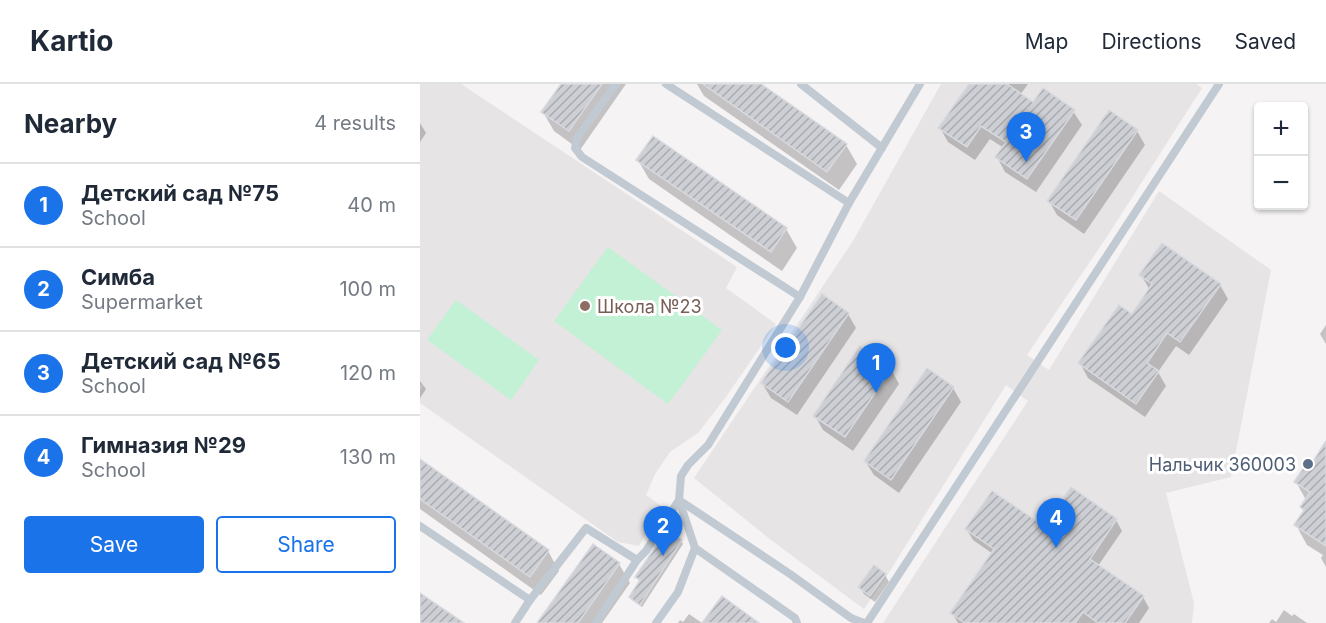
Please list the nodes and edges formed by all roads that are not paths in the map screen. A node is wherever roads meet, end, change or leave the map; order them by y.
1 (616, 84) edge
2 (666, 84) edge
3 (801, 84) edge
4 (920, 84) edge
5 (1219, 84) edge
6 (882, 148) junction
7 (849, 203) junction
8 (800, 297) junction
9 (679, 500) junction
10 (420, 526) edge
11 (695, 548) junction
12 (637, 560) junction
13 (530, 600) junction
14 (515, 623) edge
15 (597, 623) edge
16 (656, 623) edge
17 (797, 623) edge
18 (865, 623) edge

1 - 8 lane
2 - 7 lane
3 - 6 lane
4 - 6 lane
5 - 18 lane
6 - 7 lane
7 - 8 lane
8 - 9 lane
9 - 11 lane
9 - 12 lane
9 - 18 lane
10 - 13 lane
11 - 16 lane
11 - 17 lane
12 - 13 lane
12 - 15 lane
13 - 14 lane

